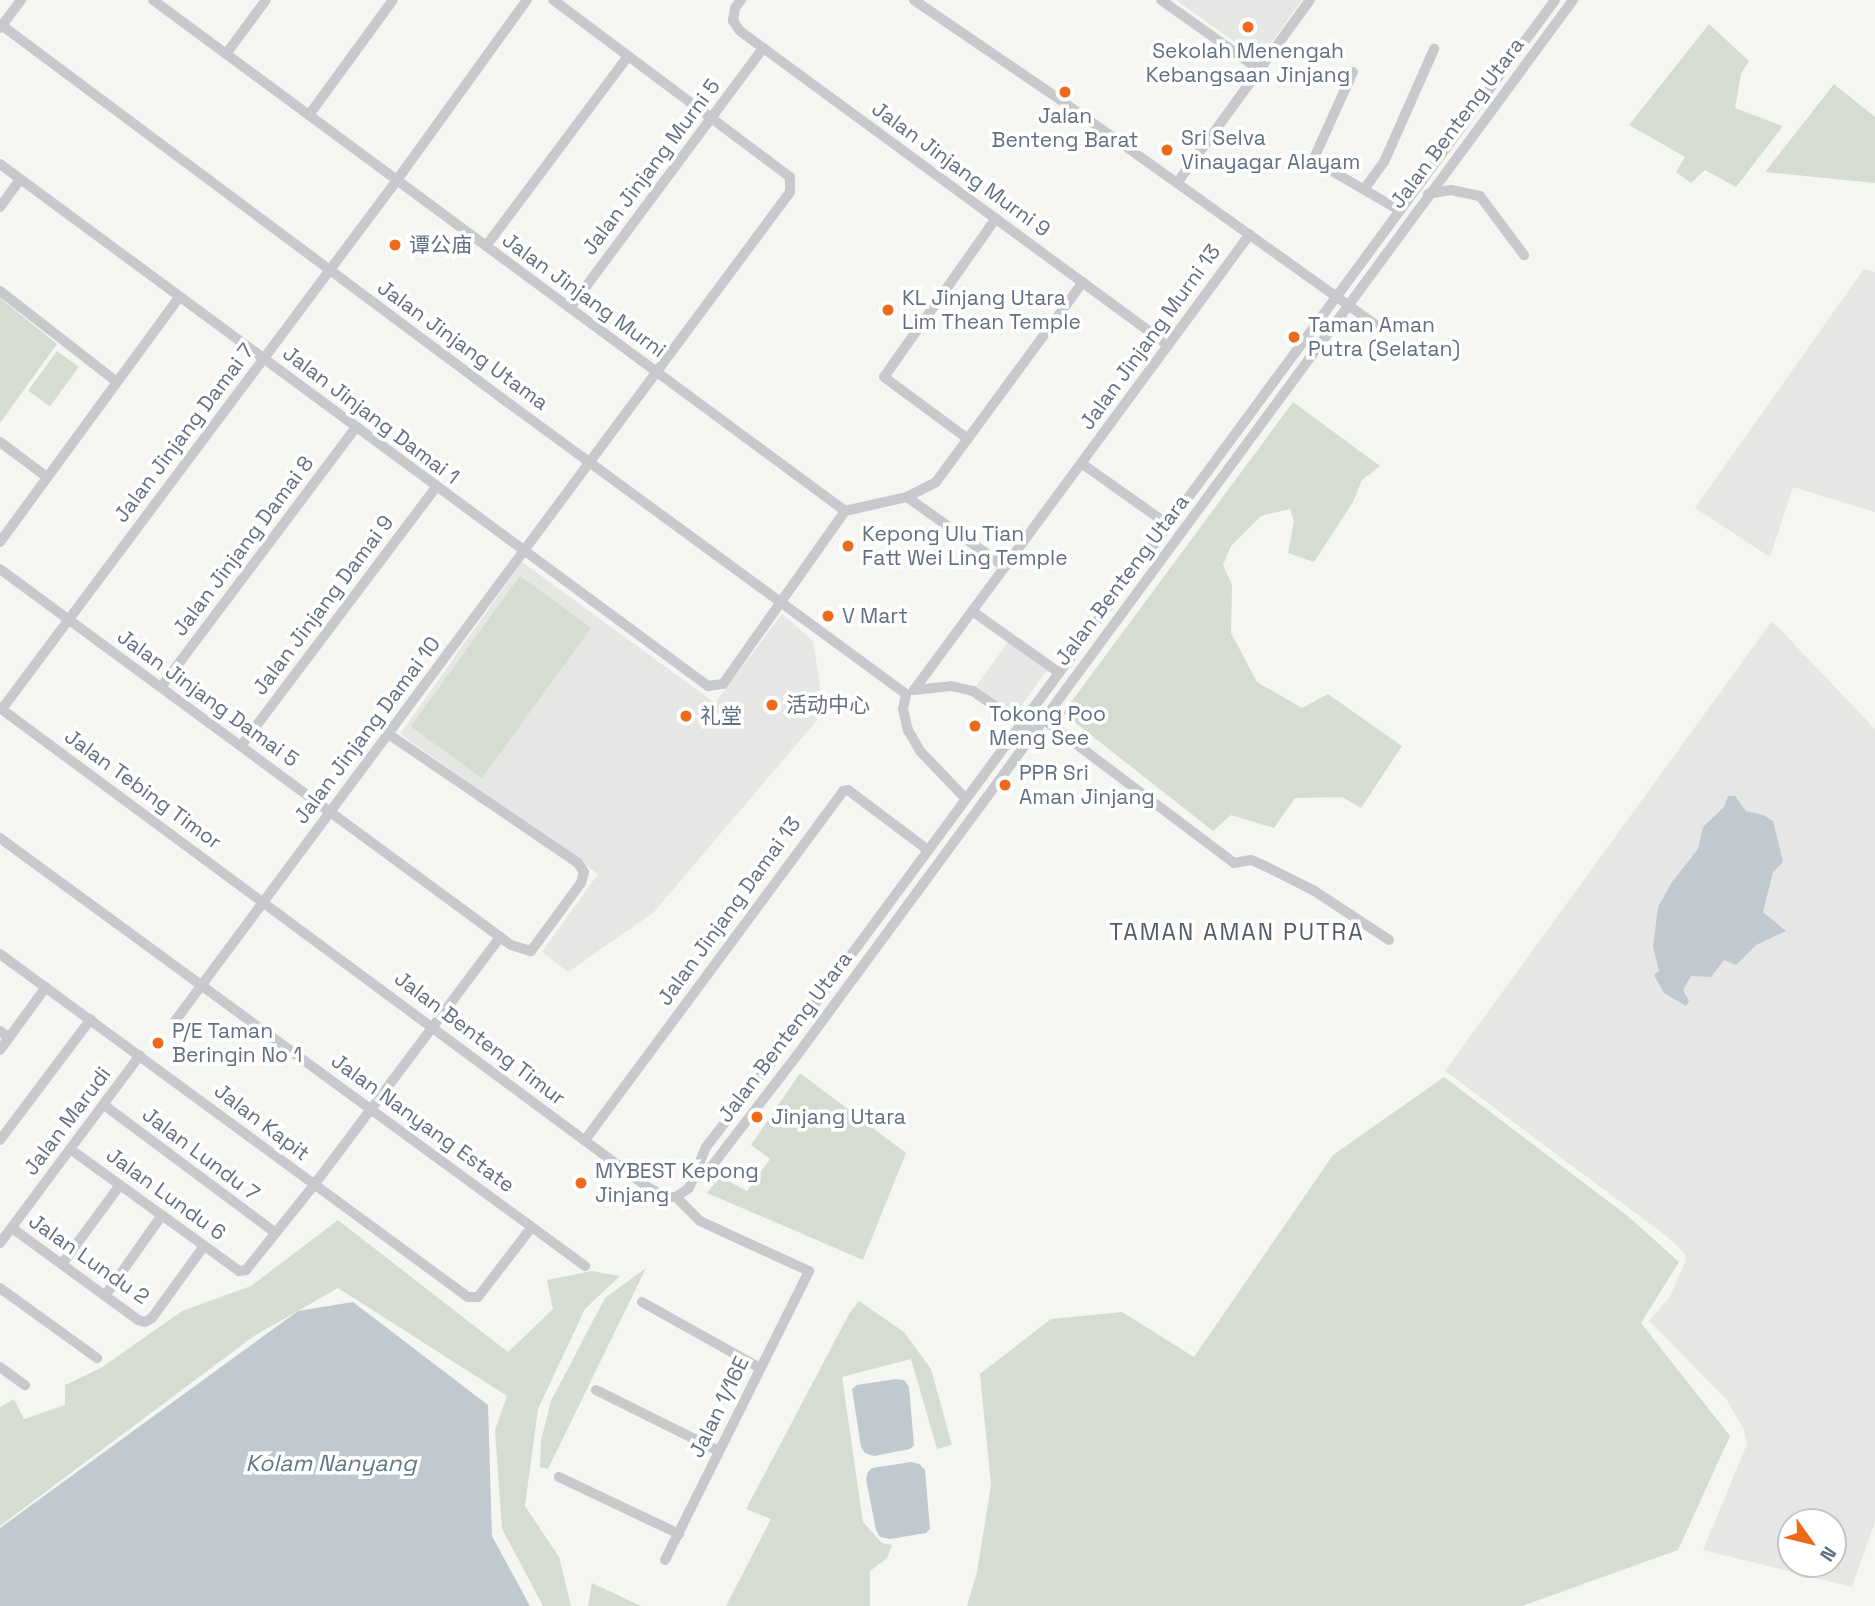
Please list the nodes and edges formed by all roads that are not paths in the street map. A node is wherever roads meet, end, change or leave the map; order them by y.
1 (21, 0) edge
2 (153, 0) edge
3 (266, 0) edge
4 (393, 0) edge
5 (527, 0) edge
6 (554, 0) edge
7 (741, 0) edge
8 (914, 0) edge
9 (1161, 0) edge
10 (1310, 0) edge
11 (1555, 0) edge
12 (1573, 0) edge
13 (1, 25) edge
14 (763, 48) junction
15 (1434, 49) dead end
16 (226, 54) junction
17 (628, 56) junction
18 (1260, 69) junction
19 (1353, 72) dead end
20 (309, 115) junction
21 (711, 118) junction
22 (0, 164) edge
23 (20, 179) junction
24 (397, 180) junction
25 (1177, 183) junction
26 (1365, 188) junction
27 (1428, 195) junction
28 (0, 207) edge
29 (1399, 211) junction
30 (996, 218) junction
31 (1250, 234) junction
32 (486, 246) junction
33 (1524, 256) dead end
34 (330, 271) junction
35 (1083, 282) junction
36 (0, 290) edge
37 (1336, 295) junction
38 (179, 297) junction
39 (1348, 304) junction
40 (570, 308) junction
41 (1375, 324) dead end
42 (1168, 345) junction
43 (263, 359) junction
44 (657, 372) junction
45 (1274, 379) junction
46 (117, 382) junction
47 (1287, 389) junction
48 (356, 428) junction
49 (968, 439) junction
50 (0, 442) edge
51 (590, 463) junction
52 (1081, 463) junction
53 (47, 477) junction
54 (436, 487) junction
55 (907, 497) junction
56 (845, 511) junction
57 (1167, 524) junction
58 (0, 542) edge
59 (524, 552) junction
60 (1005, 567) junction
61 (0, 569) edge
62 (781, 602) junction
63 (972, 611) junction
64 (69, 620) junction
65 (1058, 672) junction
66 (161, 687) junction
67 (910, 692) junction
68 (1, 708) edge
69 (1031, 710) junction
70 (1043, 719) junction
71 (1021, 723) junction
72 (1033, 732) junction
73 (388, 734) junction
74 (241, 746) junction
75 (965, 798) junction
76 (330, 812) junction
77 (0, 838) edge
78 (928, 850) junction
79 (264, 902) junction
80 (500, 937) junction
81 (1389, 940) dead end
82 (0, 954) edge
83 (201, 985) junction
84 (46, 987) junction
85 (91, 1020) junction
86 (175, 1021) dead end
87 (433, 1028) junction
88 (0, 1031) edge
89 (9, 1038) junction
90 (0, 1050) edge
91 (140, 1055) junction
92 (104, 1105) junction
93 (371, 1110) junction
94 (0, 1140) edge
95 (585, 1140) junction
96 (70, 1149) junction
97 (695, 1178) junction
98 (120, 1185) junction
99 (314, 1185) junction
100 (676, 1197) junction
101 (162, 1215) junction
102 (12, 1227) junction
103 (532, 1227) junction
104 (276, 1233) junction
105 (0, 1243) edge
106 (204, 1246) junction
107 (62, 1264) junction
108 (586, 1266) dead end
109 (0, 1288) edge
110 (105, 1296) junction
111 (642, 1302) dead end
112 (97, 1358) dead end
113 (0, 1367) edge
114 (760, 1367) junction
115 (25, 1385) dead end
116 (596, 1390) dead end
117 (719, 1451) junction
118 (559, 1477) dead end
119 (679, 1534) junction
120 (666, 1560) dead end

1 - 13 street
2 - 16 street, Jalan Jinjang Murni
3 - 16 street
4 - 20 street
5 - 24 street, Jalan Jinjang Damai 7
6 - 17 street
7 - 14 street, Jalan Jinjang Murni 9
8 - 25 street
9 - 18 street
10 - 18 street
11 - 29 street, Jalan Benteng Utara
12 - 27 street, Jalan Benteng Utara
13 - 34 street, Jalan Jinjang Utama
14 - 21 street, Jalan Jinjang Murni 5
14 - 30 street, Jalan Jinjang Murni 9
15 - 26 street
16 - 20 street, Jalan Jinjang Murni
17 - 21 street
17 - 32 street
18 - 25 street
19 - 26 street
20 - 24 street, Jalan Jinjang Murni
21 - 40 street, Jalan Jinjang Murni 5
21 - 44 street, Jalan Jinjang Damai 10
22 - 23 street, Jalan Jinjang Damai 1
23 - 28 street
23 - 38 street, Jalan Jinjang Damai 1
24 - 32 street, Jalan Jinjang Murni
24 - 34 street, Jalan Jinjang Damai 7
25 - 31 street
26 - 29 street
27 - 33 street
27 - 39 street, Jalan Benteng Utara
29 - 37 street, Jalan Benteng Utara
30 - 35 street, Jalan Jinjang Murni 9
30 - 49 street
31 - 37 street
31 - 42 street, Jalan Jinjang Murni 13
32 - 40 street, Jalan Jinjang Murni
34 - 43 street, Jalan Jinjang Damai 7
34 - 51 street, Jalan Jinjang Utama
35 - 42 street, Jalan Jinjang Murni 9
35 - 49 street
36 - 46 street
37 - 39 street
37 - 45 street, Jalan Benteng Utara
38 - 43 street, Jalan Jinjang Damai 1
38 - 46 street
39 - 41 street
39 - 47 street, Jalan Benteng Utara
40 - 44 street, Jalan Jinjang Murni
42 - 52 street, Jalan Jinjang Murni 13
43 - 48 street, Jalan Jinjang Damai 1
43 - 64 street, Jalan Jinjang Damai 7
44 - 51 street, Jalan Jinjang Damai 10
44 - 56 street, Jalan Jinjang Murni
45 - 47 street
45 - 57 street, Jalan Benteng Utara
46 - 53 street
47 - 70 street, Jalan Benteng Utara
48 - 54 street, Jalan Jinjang Damai 1
48 - 66 street, Jalan Jinjang Damai 8
49 - 55 street
50 - 53 street
51 - 59 street, Jalan Jinjang Damai 10
51 - 62 street, Jalan Jinjang Utama
52 - 57 street, Jalan Jinjang Murni 13
52 - 60 street, Jalan Jinjang Murni 13
53 - 58 street
54 - 59 street, Jalan Jinjang Damai 1
54 - 74 street, Jalan Jinjang Damai 9
55 - 56 street
55 - 60 street
56 - 62 street
57 - 65 street, Jalan Benteng Utara
59 - 62 street, Jalan Jinjang Damai 1
59 - 73 street, Jalan Jinjang Damai 10
60 - 63 street, Jalan Jinjang Murni 13
61 - 64 street, Jalan Jinjang Damai 5
62 - 67 street, Jalan Jinjang Utama
63 - 65 street
63 - 67 street, Jalan Jinjang Murni 13
64 - 66 street, Jalan Jinjang Damai 5
64 - 68 street, Jalan Jinjang Damai 7
65 - 69 street, Jalan Benteng Utara
66 - 74 street, Jalan Jinjang Damai 5
67 - 71 street
67 - 75 street
68 - 79 street, Jalan Tebing Timor
69 - 70 street
69 - 71 street, Jalan Benteng Utara
70 - 72 street, Jalan Benteng Utara
70 - 81 street
71 - 72 street
71 - 75 street, Jalan Benteng Utara
72 - 97 street, Jalan Benteng Utara
73 - 76 street, Jalan Jinjang Damai 10
73 - 80 street, Jalan Jinjang Damai 5
74 - 76 street, Jalan Jinjang Damai 5
75 - 78 street, Jalan Benteng Utara
76 - 79 street, Jalan Jinjang Damai 10
76 - 80 street, Jalan Jinjang Damai 5
77 - 83 street, Jalan Nanyang Estate
78 - 95 street, Jalan Jinjang Damai 13
78 - 97 street, Jalan Benteng Utara
79 - 83 street, Jalan Jinjang Damai 10
79 - 87 street, Jalan Benteng Timur
80 - 87 street
82 - 84 street, Jalan Kapit
83 - 86 street, Jalan Jinjang Damai 10
83 - 93 street, Jalan Nanyang Estate
84 - 85 street, Jalan Kapit
84 - 89 street
85 - 91 street, Jalan Kapit
85 - 94 street
87 - 93 street
87 - 95 street, Jalan Benteng Timur
88 - 89 street
89 - 90 street
91 - 92 street, Jalan Marudi
91 - 99 street, Jalan Kapit
92 - 96 street, Jalan Marudi
92 - 104 street, Jalan Lundu 7
93 - 99 street
93 - 103 street, Jalan Nanyang Estate
95 - 100 street, Jalan Benteng Timur
96 - 98 street, Jalan Lundu 6
96 - 102 street, Jalan Marudi
97 - 100 street, Jalan Benteng Utara
98 - 101 street, Jalan Lundu 6
98 - 107 street
99 - 103 street, Jalan Kapit
99 - 104 street
100 - 114 street, Jalan 1/16E
101 - 106 street, Jalan Lundu 6
101 - 110 street
102 - 105 street, Jalan Marudi
102 - 107 street, Jalan Lundu 2
103 - 108 street, Jalan Nanyang Estate
104 - 106 street, Jalan Lundu 6
106 - 110 street, Jalan Lundu 2
107 - 110 street, Jalan Lundu 2
109 - 112 street
111 - 114 street
113 - 115 street
114 - 117 street, Jalan 1/16E
116 - 117 street
117 - 119 street, Jalan 1/16E
118 - 119 street
119 - 120 street, Jalan 1/16E

